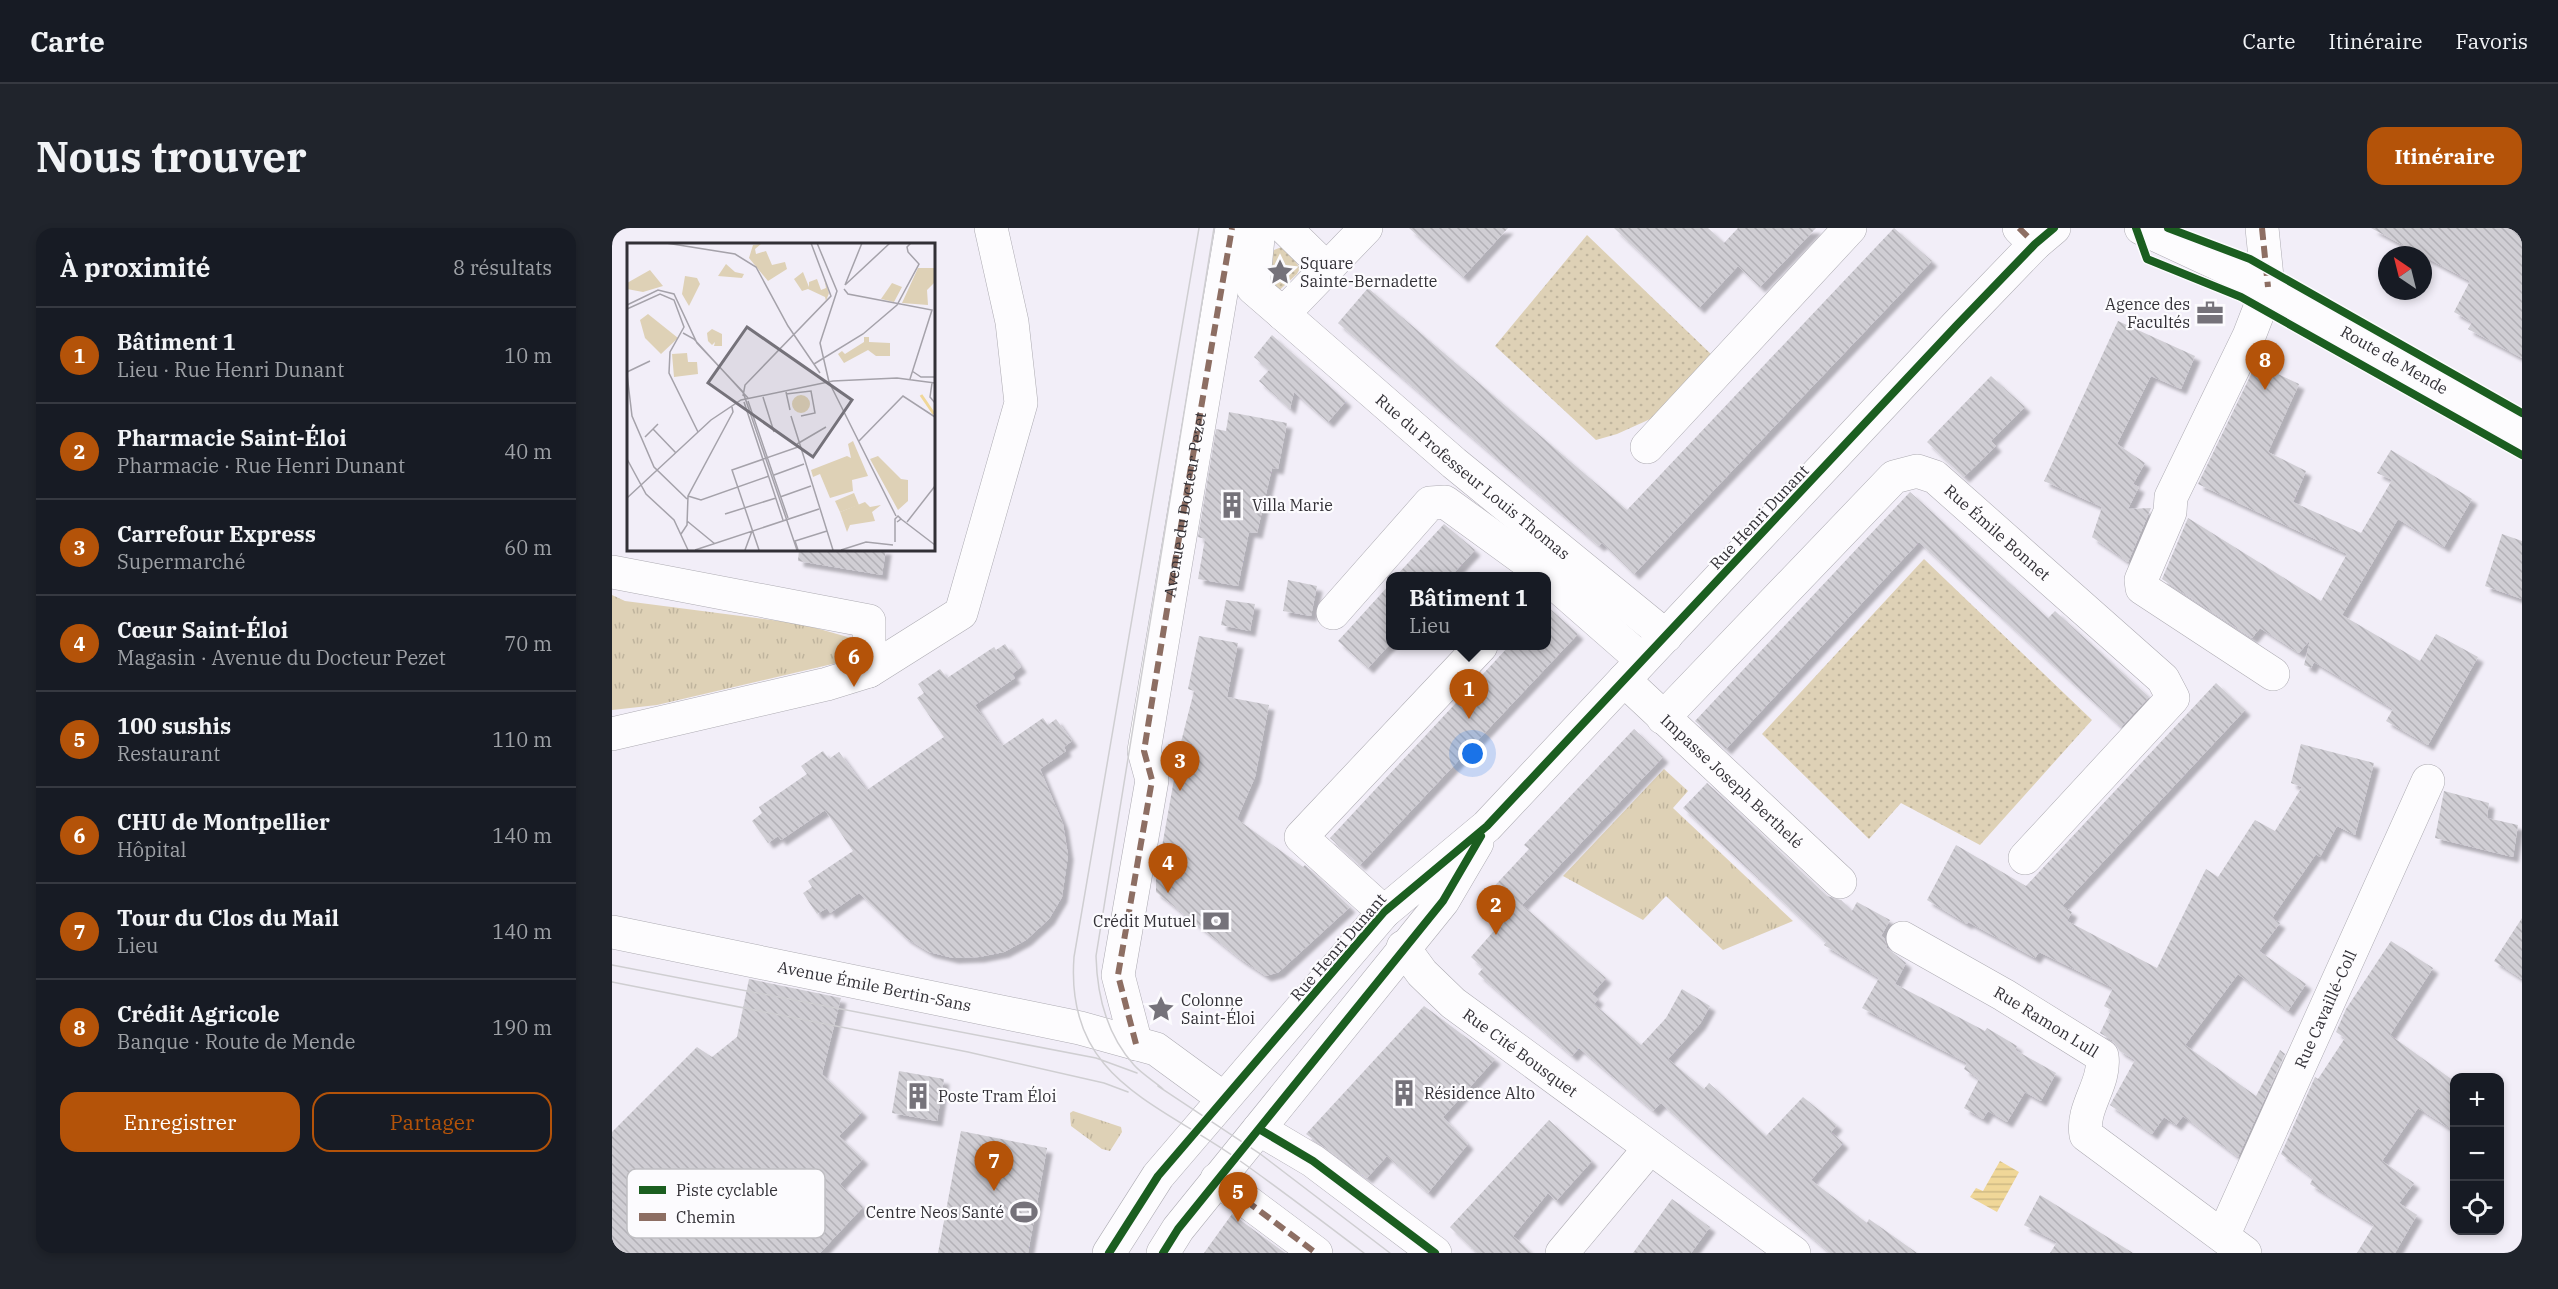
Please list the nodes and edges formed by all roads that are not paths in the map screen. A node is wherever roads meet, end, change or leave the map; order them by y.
1 (991, 228) edge
2 (1232, 228) edge
3 (1259, 228) edge
4 (1285, 228) edge
5 (1366, 228) edge
6 (1850, 228) edge
7 (2141, 228) edge
8 (2262, 228) edge
9 (2036, 233) edge
10 (1327, 269) junction
11 (2268, 287) junction
12 (1283, 314) junction
13 (2522, 433) edge
14 (1647, 447) dead end
15 (612, 572) edge
16 (1541, 572) edge
17 (1551, 580) edge
18 (1333, 613) dead end
19 (1666, 636) junction
20 (1476, 650) edge
21 (1633, 670) junction
22 (869, 671) junction
23 (2273, 674) dead end
24 (1664, 718) junction
25 (612, 734) edge
26 (2428, 781) dead end
27 (1486, 826) junction
28 (2025, 858) dead end
29 (1840, 882) dead end
30 (1384, 912) junction
31 (612, 932) edge
32 (1903, 938) dead end
33 (1403, 946) junction
34 (1136, 1044) junction
35 (1223, 1098) junction
36 (1259, 1129) junction
37 (1649, 1149) junction
38 (1217, 1179) junction
39 (1143, 1199) junction
40 (2234, 1244) edge
41 (1109, 1253) edge
42 (1125, 1253) edge
43 (1163, 1253) edge
44 (1316, 1253) edge
45 (1435, 1253) edge
46 (1562, 1253) edge
47 (1794, 1253) edge

1 - 22 street
2 - 34 street, Avenue du Docteur Pezet
3 - 12 street, Rue du Professeur Louis Thomas
4 - 10 street
5 - 10 street
6 - 14 street
7 - 11 street, Route de Mende
8 - 11 street
9 - 19 street, Rue Henri Dunant
10 - 12 street
11 - 13 street, Route de Mende
11 - 23 street
12 - 19 street, Rue du Professeur Louis Thomas
15 - 22 street
16 - 18 street, Impasse Joseph Berthelé
17 - 21 street, Impasse Joseph Berthelé
19 - 21 street, Rue Henri Dunant
20 - 30 street
21 - 24 street, Impasse Joseph Berthelé
21 - 27 street, Rue Henri Dunant
22 - 25 street
24 - 28 street, Rue Émile Bonnet
24 - 29 street, Impasse Joseph Berthelé
26 - 40 street, Rue Cavaillé-Coll
27 - 30 street, Rue Henri Dunant
27 - 33 street, Rue Henri Dunant
30 - 35 street, Rue Henri Dunant
31 - 34 street, Avenue Émile Bertin-Sans
32 - 40 street, Rue Ramon Lull
33 - 36 street, Rue Henri Dunant
33 - 37 street, Rue Cité Bousquet
34 - 35 street, Avenue Émile Bertin-Sans
35 - 36 street, Avenue Émile Bertin-Sans
35 - 38 street
35 - 39 street, Rue Henri Dunant
36 - 38 street, Rue Henri Dunant
36 - 45 street, Avenue Émile Bertin-Sans
37 - 46 street
37 - 47 street, Rue Cité Bousquet
38 - 43 street, Rue Henri Dunant
38 - 44 street
39 - 41 street, Rue Henri Dunant
39 - 42 street

